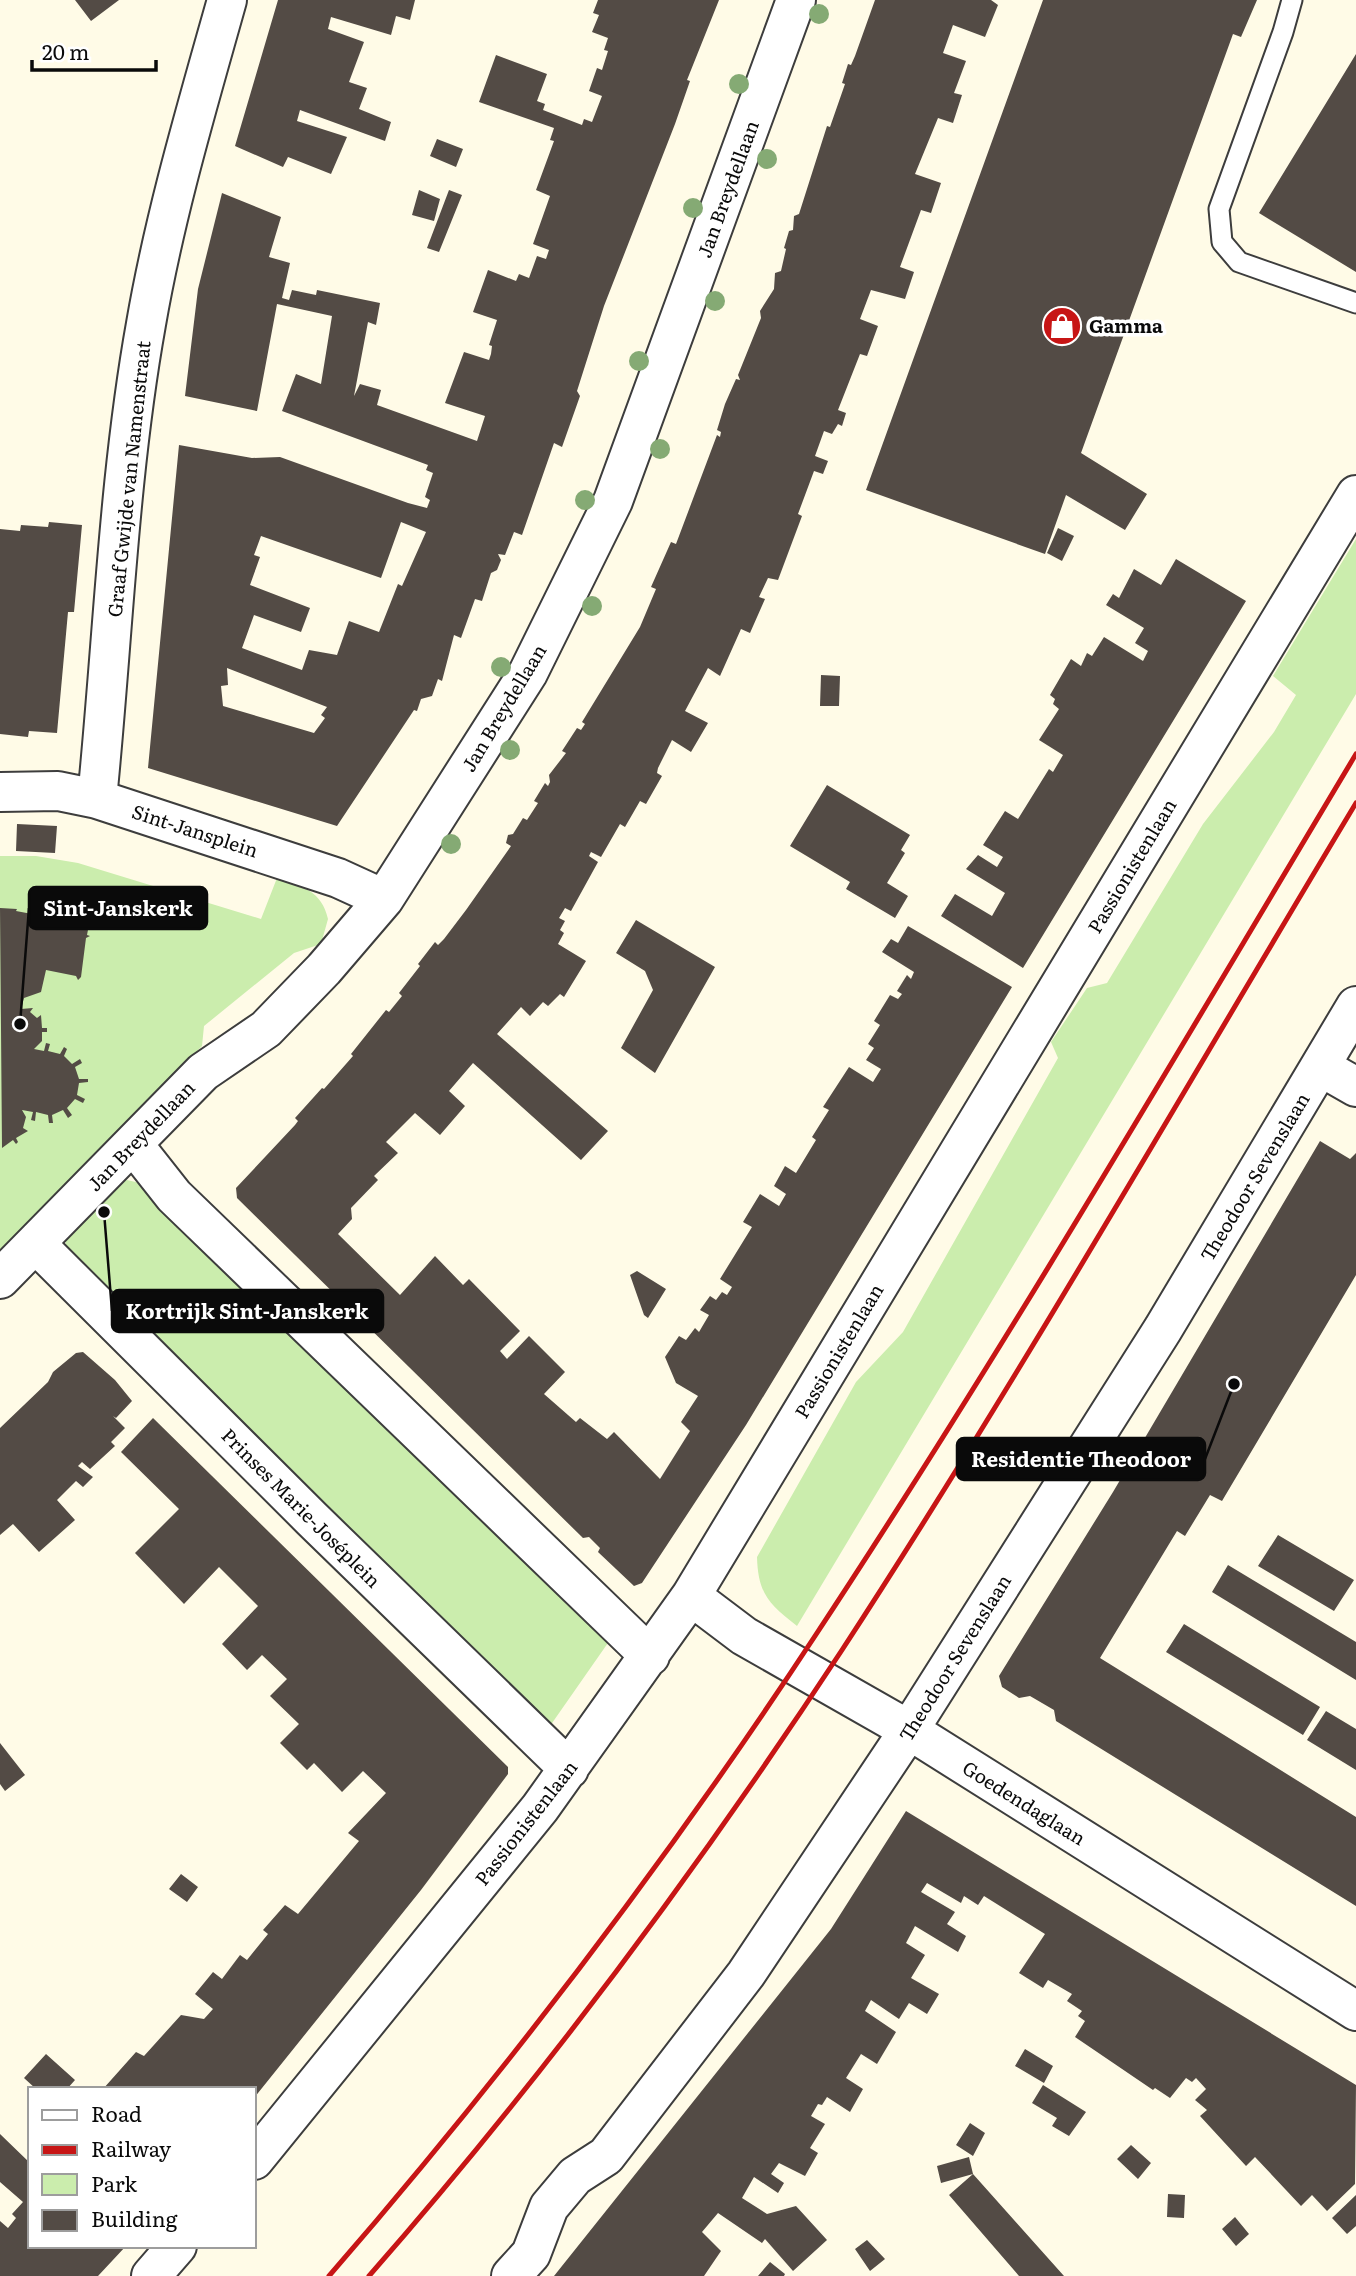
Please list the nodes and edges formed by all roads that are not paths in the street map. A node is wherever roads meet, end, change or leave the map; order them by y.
1 (227, 0) edge
2 (796, 0) edge
3 (1292, 0) edge
4 (1356, 303) edge
5 (1356, 495) edge
6 (0, 792) edge
7 (97, 799) junction
8 (384, 899) junction
9 (1356, 1006) edge
10 (1321, 1067) junction
11 (1356, 1087) edge
12 (133, 1144) junction
13 (36, 1244) junction
14 (0, 1279) edge
15 (691, 1597) junction
16 (650, 1656) junction
17 (909, 1730) junction
18 (569, 1769) junction
19 (1352, 1999) edge
20 (256, 2158) edge
21 (175, 2248) edge
22 (151, 2276) edge
23 (511, 2276) edge

1 - 7 street, Graaf Gwijde van Namenstraat
2 - 8 street, Jan Breydellaan
3 - 4 lane
5 - 15 street, Passionistenlaan
6 - 7 street, Sint-Jansplein
7 - 8 street, Sint-Jansplein
8 - 12 street, Jan Breydellaan
9 - 10 street, Theodoor Sevenslaan
10 - 11 street
10 - 17 street, Theodoor Sevenslaan
12 - 13 street, Jan Breydellaan
12 - 16 street
13 - 14 street, Jan Breydellaan
13 - 18 street, Prinses Marie-Joséplein
15 - 16 street, Passionistenlaan
15 - 17 street, Goedendaglaan
16 - 18 street, Passionistenlaan
17 - 19 street, Goedendaglaan
17 - 23 street, Theodoor Sevenslaan
18 - 20 street, Passionistenlaan
21 - 22 street

